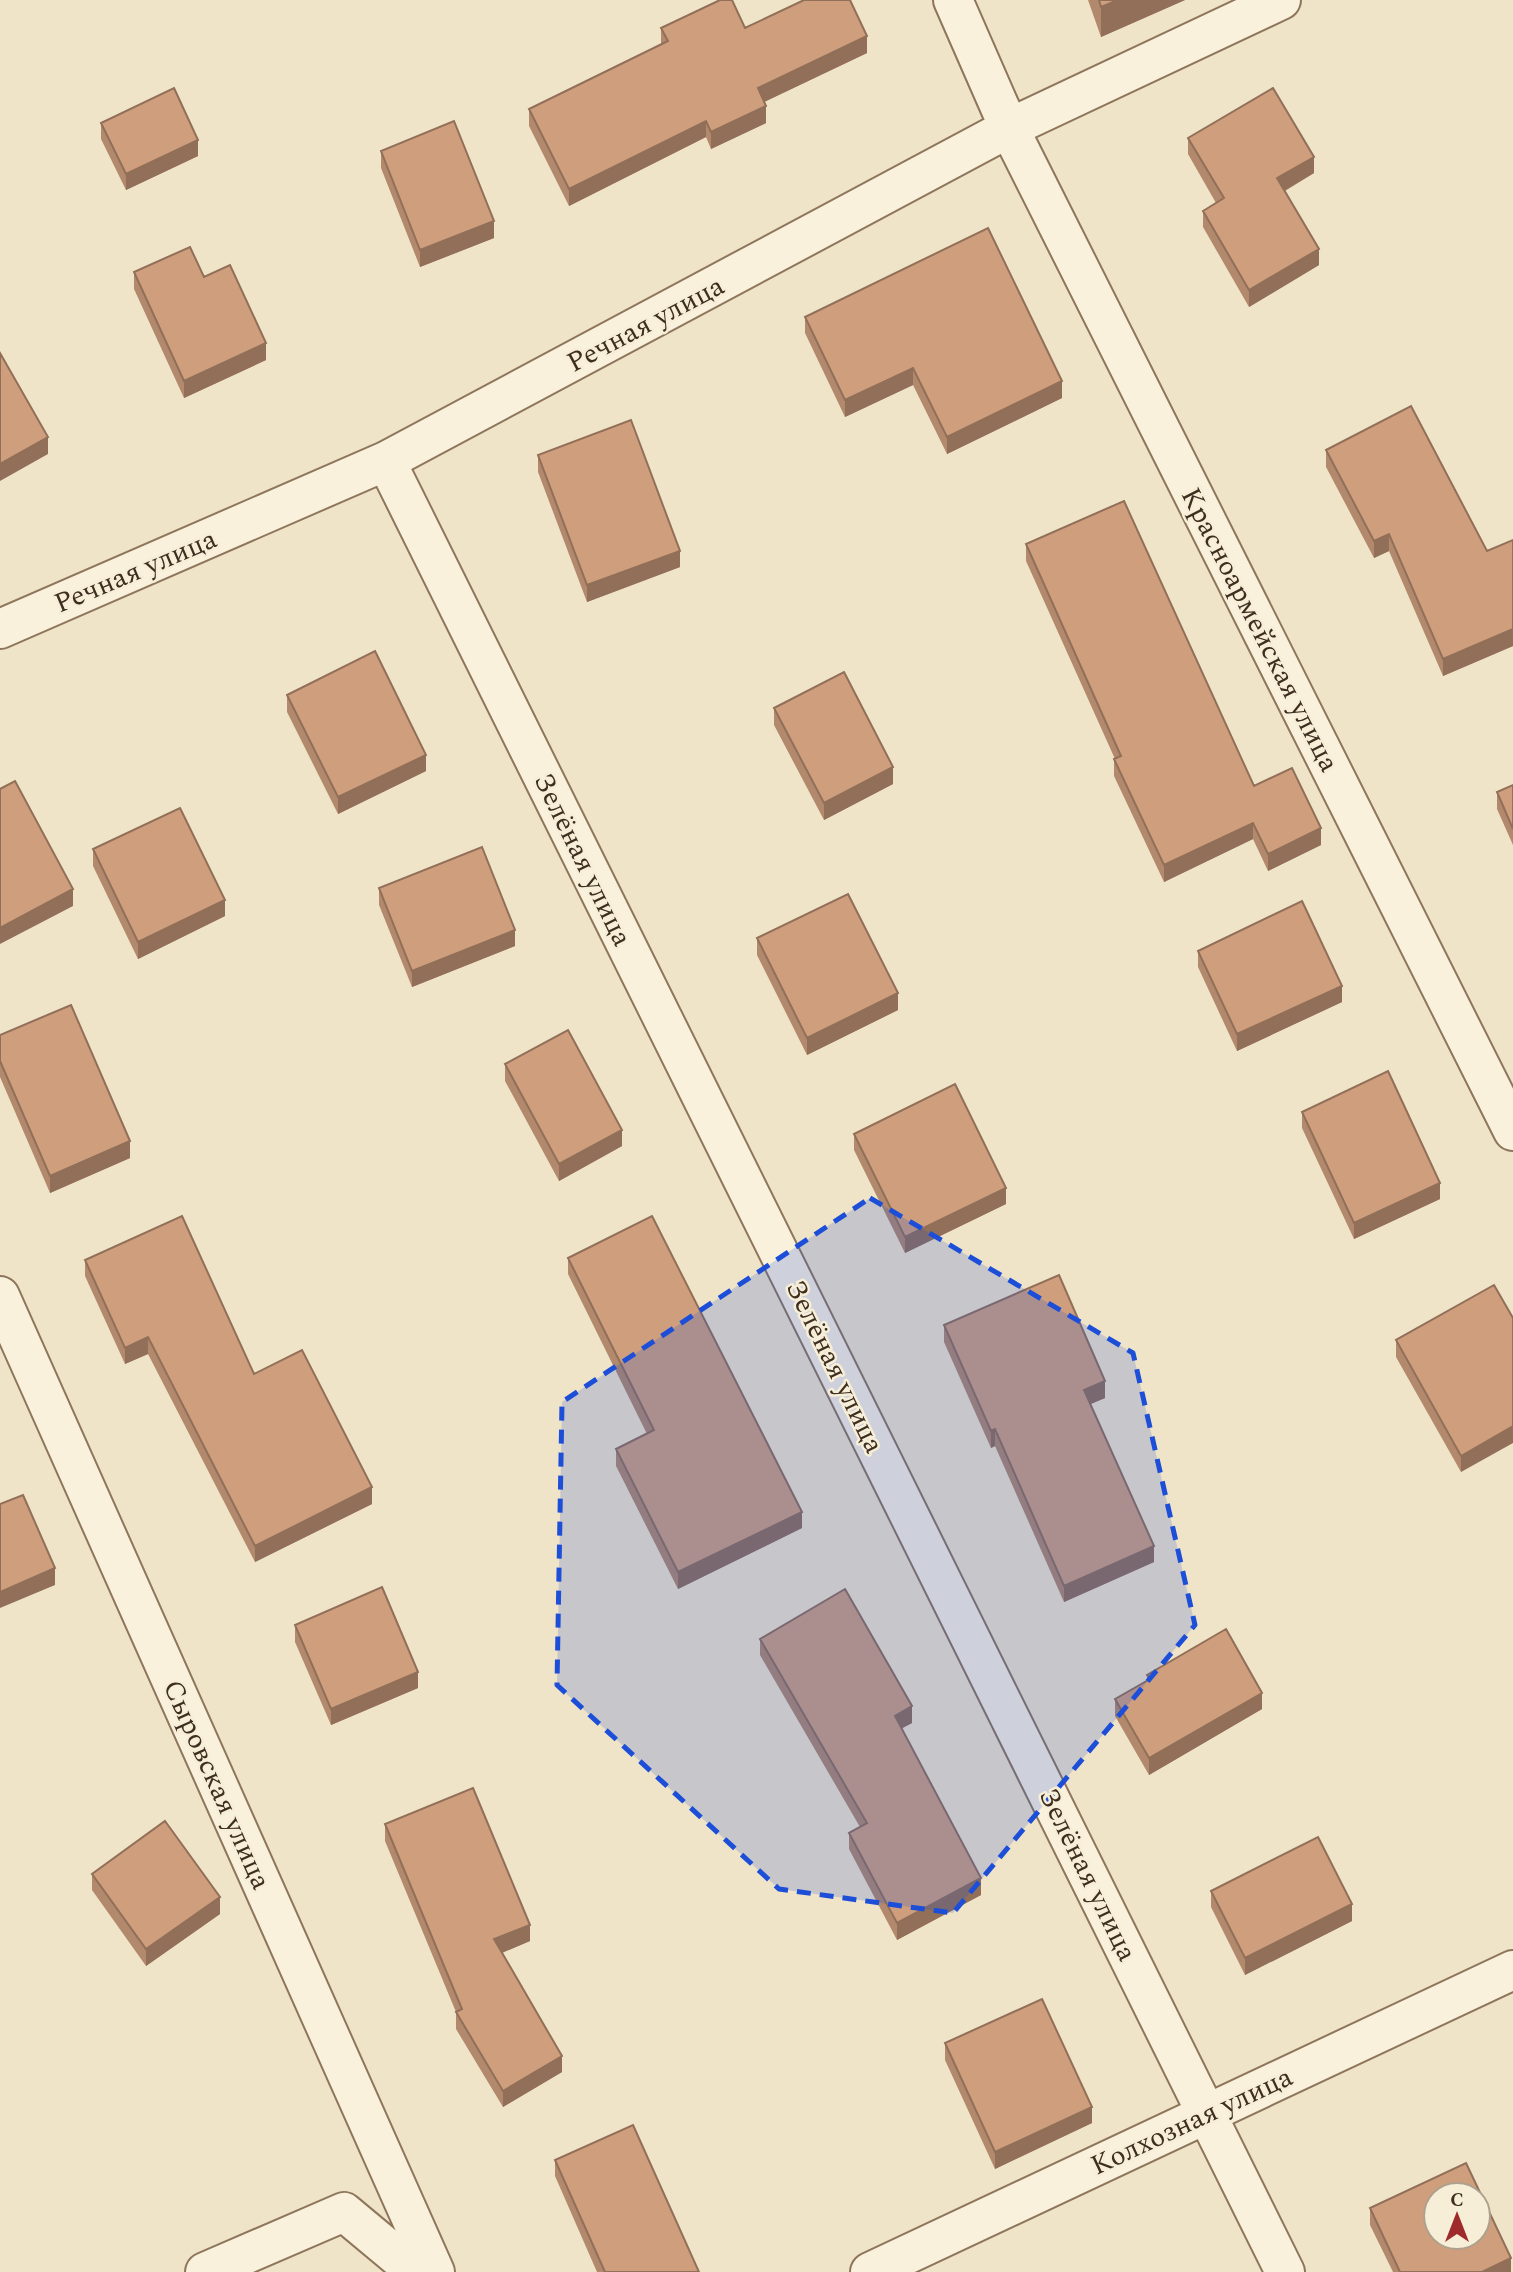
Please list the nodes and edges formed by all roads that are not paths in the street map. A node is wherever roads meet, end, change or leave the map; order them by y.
1 (953, 0) edge
2 (1281, 0) edge
3 (1009, 128) junction
4 (387, 461) junction
5 (0, 629) edge
6 (1513, 1131) edge
7 (0, 1296) edge
8 (1513, 1970) edge
9 (1207, 2112) junction
10 (205, 2272) edge
11 (416, 2272) edge
12 (435, 2272) edge
13 (870, 2272) edge
14 (1285, 2272) edge

1 - 3 street, Красноармейская улица
2 - 3 street, Речная улица
3 - 4 street, Речная улица
3 - 6 street, Красноармейская улица
4 - 5 street, Речная улица
4 - 9 street, Зелёная улица
7 - 12 street, Сыровская улица
8 - 9 street, Колхозная улица
9 - 13 street, Колхозная улица
9 - 14 street, Зелёная улица
10 - 11 street

